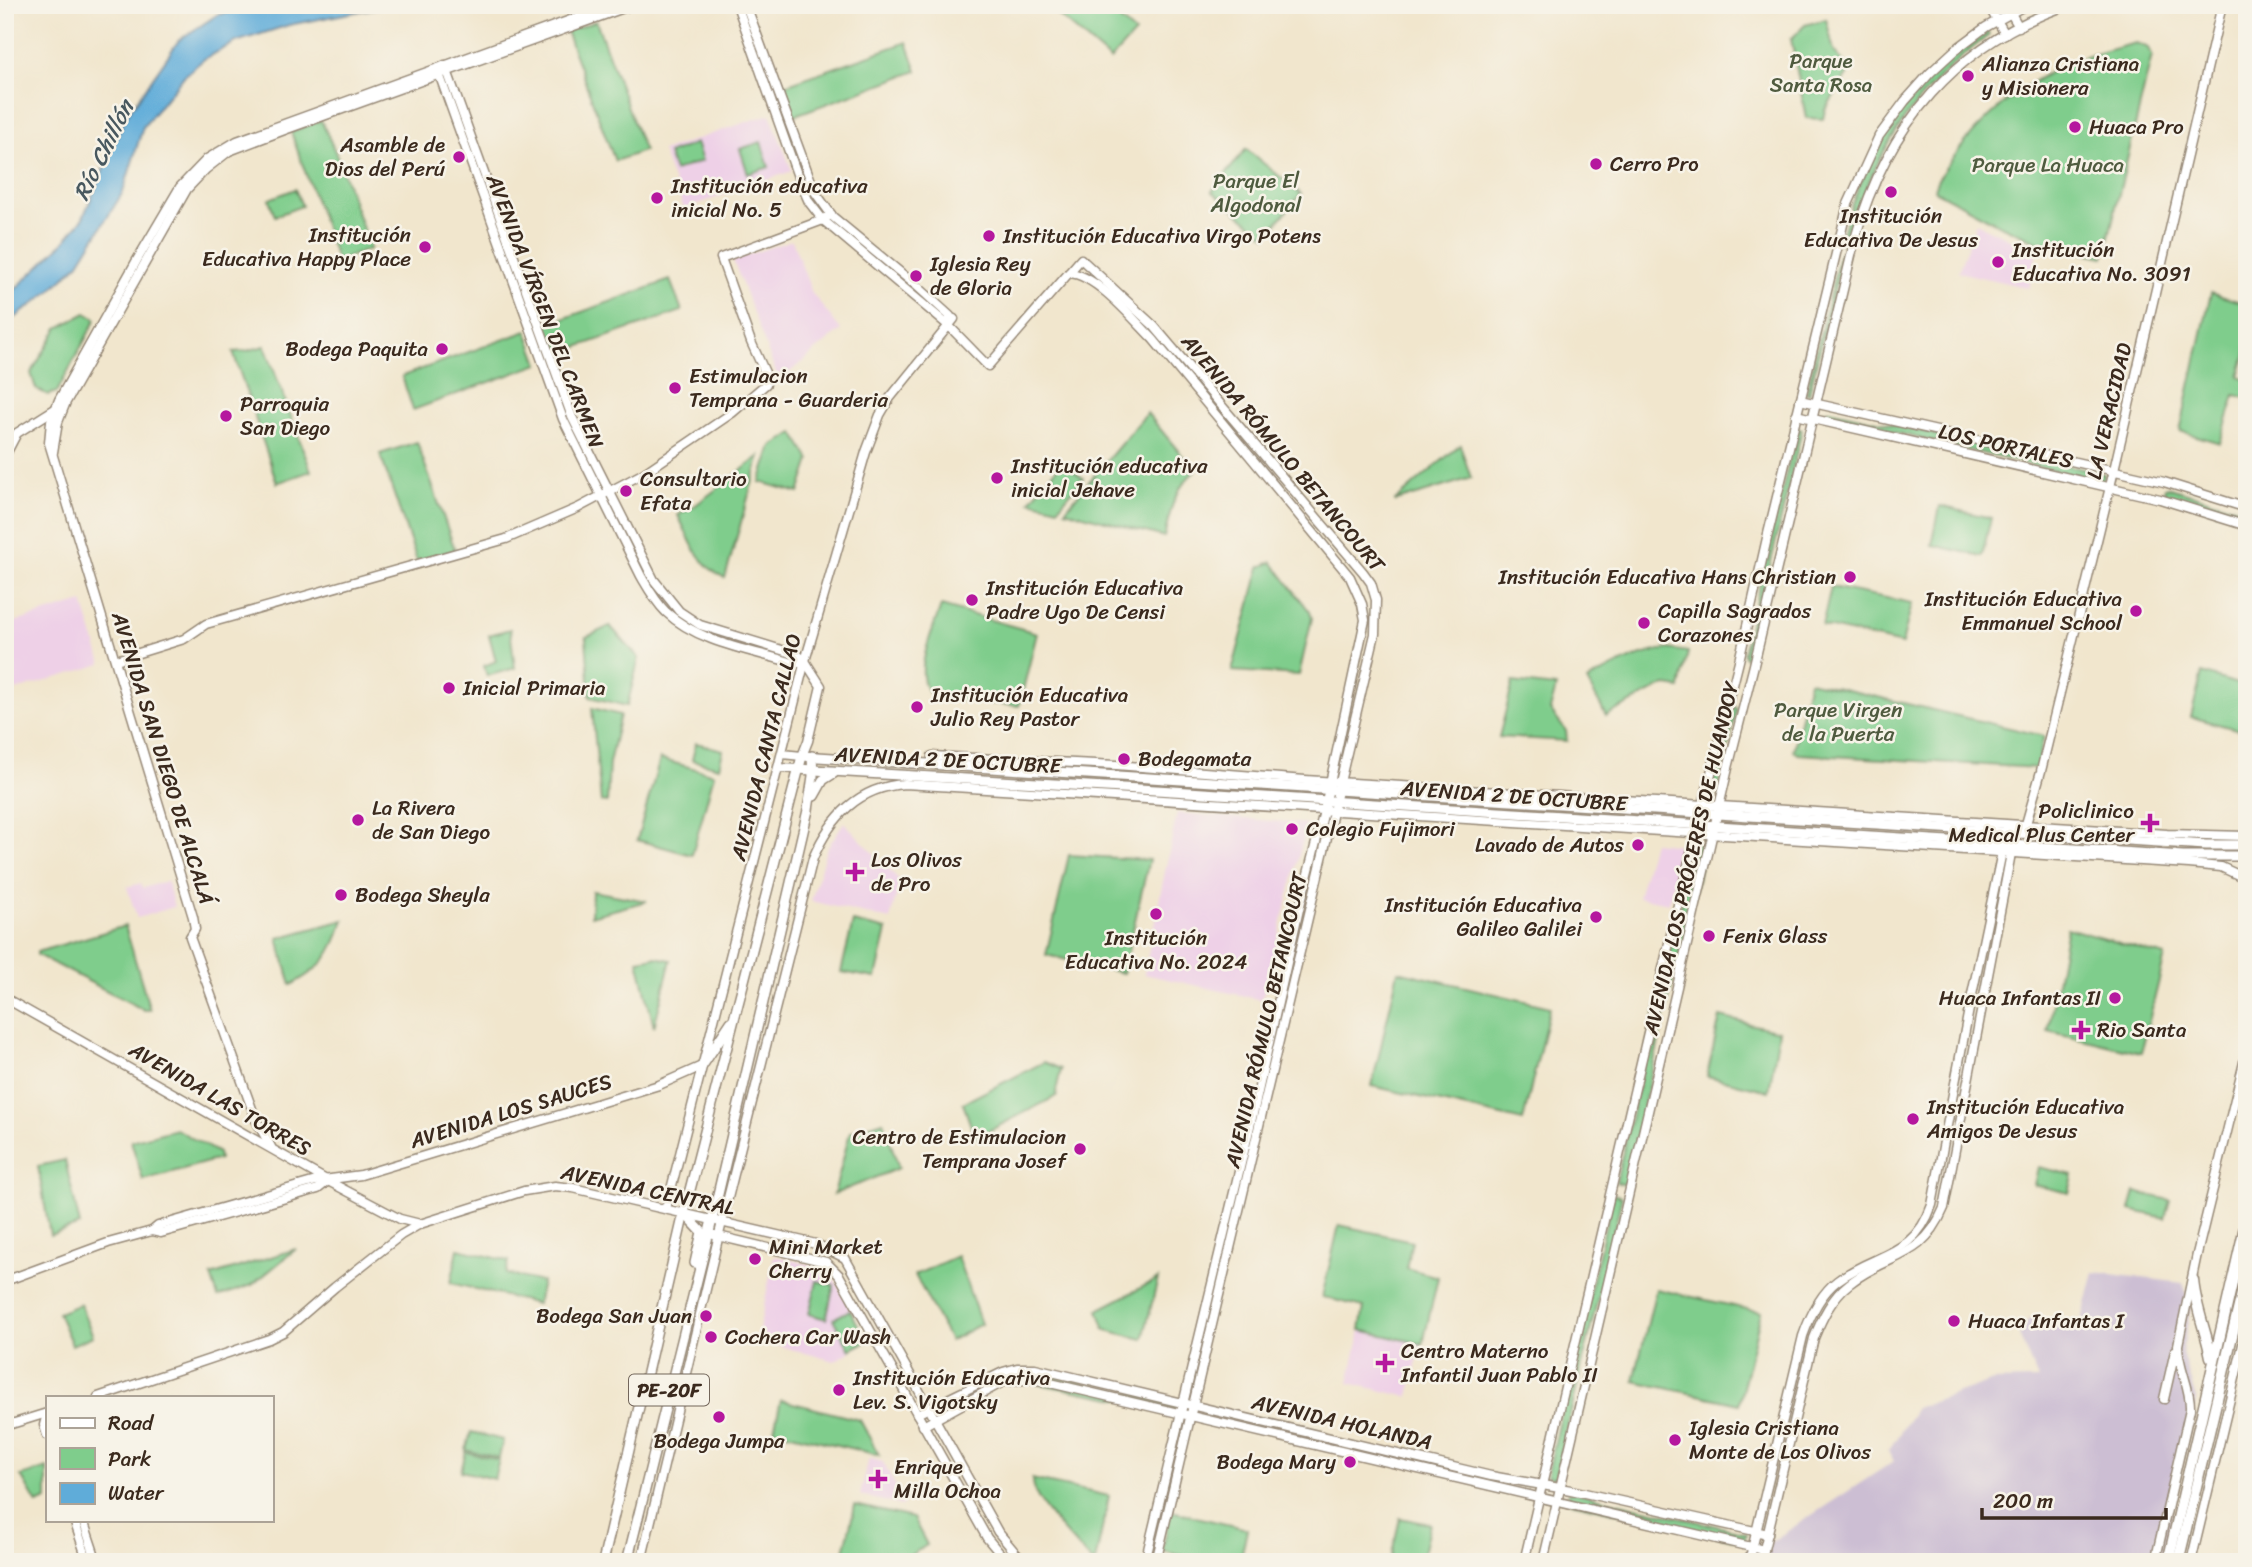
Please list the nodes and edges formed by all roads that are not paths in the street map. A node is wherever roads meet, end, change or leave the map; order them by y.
1 (612, 5) edge
2 (632, 5) edge
3 (737, 5) edge
4 (746, 5) edge
5 (1988, 5) edge
6 (2025, 5) edge
7 (2069, 5) edge
8 (2221, 5) edge
9 (2009, 9) edge
10 (581, 20) junction
11 (1997, 20) junction
12 (2019, 27) junction
13 (2005, 34) junction
14 (442, 70) junction
15 (266, 133) junction
16 (827, 217) junction
17 (1838, 247) junction
18 (1852, 251) junction
19 (1069, 273) junction
20 (952, 323) junction
21 (1800, 400) junction
22 (66, 402) junction
23 (1816, 404) junction
24 (56, 409) junction
25 (1797, 415) junction
26 (1813, 419) junction
27 (53, 452) junction
28 (5, 456) edge
29 (2113, 471) junction
30 (2110, 487) junction
31 (610, 490) junction
32 (600, 495) junction
33 (2247, 508) edge
34 (2247, 526) edge
35 (116, 660) junction
36 (805, 661) junction
37 (782, 754) junction
38 (807, 756) junction
39 (932, 760) junction
40 (779, 768) junction
41 (797, 769) junction
42 (813, 771) junction
43 (837, 771) junction
44 (927, 785) joint
45 (1334, 786) junction
46 (1329, 807) junction
47 (1703, 809) junction
48 (808, 810) junction
49 (1718, 810) junction
50 (2014, 827) junction
51 (1698, 830) junction
52 (1713, 831) junction
53 (2247, 836) edge
54 (2210, 841) junction
55 (2247, 845) edge
56 (2009, 849) junction
57 (2247, 856) edge
58 (2247, 879) edge
59 (5, 998) edge
60 (737, 1012) junction
61 (2246, 1053) edge
62 (702, 1066) junction
63 (271, 1147) junction
64 (328, 1181) junction
65 (2247, 1208) edge
66 (666, 1209) junction
67 (684, 1213) junction
68 (717, 1221) junction
69 (2246, 1221) edge
70 (420, 1224) junction
71 (681, 1227) junction
72 (710, 1234) junction
73 (2247, 1273) edge
74 (2193, 1280) junction
75 (5, 1281) edge
76 (2247, 1328) edge
77 (2178, 1345) junction
78 (2213, 1362) junction
79 (101, 1396) edge
80 (2164, 1399) dead end
81 (1182, 1402) junction
82 (1193, 1405) junction
83 (929, 1407) junction
84 (46, 1414) edge
85 (917, 1414) junction
86 (1180, 1414) junction
87 (1190, 1416) junction
88 (935, 1419) junction
89 (5, 1426) edge
90 (923, 1426) junction
91 (1543, 1487) junction
92 (1560, 1489) junction
93 (1540, 1499) junction
94 (1556, 1502) junction
95 (75, 1522) edge
96 (84, 1522) edge
97 (1756, 1532) junction
98 (1768, 1534) junction
99 (1752, 1548) junction
100 (1764, 1550) junction
101 (88, 1562) edge
102 (97, 1562) edge
103 (603, 1562) edge
104 (627, 1562) edge
105 (641, 1562) edge
106 (1007, 1562) edge
107 (1023, 1562) edge
108 (1145, 1562) edge
109 (1156, 1562) edge
110 (1524, 1562) edge
111 (1543, 1562) edge
112 (1749, 1562) edge
113 (1761, 1562) edge
114 (2155, 1562) edge
115 (2168, 1562) edge
116 (2178, 1562) edge
117 (2191, 1562) edge

1 - 10 street, AVENIDA SAN DIEGO DE ALCALÁ
2 - 10 street, AVENIDA SAN DIEGO DE ALCALÁ
3 - 16 street
4 - 16 street
5 - 11 street
6 - 9 street, AVENIDA LOS PRÓCERES DE HUANDOY
7 - 12 street, AVENIDA LOS PRÓCERES DE HUANDOY
8 - 29 street, LA VERACIDAD
9 - 11 street, AVENIDA LOS PRÓCERES DE HUANDOY
9 - 12 street
10 - 14 street, AVENIDA SAN DIEGO DE ALCALÁ
11 - 13 street
11 - 17 street, AVENIDA LOS PRÓCERES DE HUANDOY
12 - 13 street, AVENIDA LOS PRÓCERES DE HUANDOY
13 - 18 street, AVENIDA LOS PRÓCERES DE HUANDOY
14 - 15 street, AVENIDA SAN DIEGO DE ALCALÁ
14 - 31 street, AVENIDA VÍRGEN DEL CARMEN
14 - 32 street, AVENIDA VÍRGEN DEL CARMEN
15 - 22 street, AVENIDA SAN DIEGO DE ALCALÁ
15 - 24 street, AVENIDA SAN DIEGO DE ALCALÁ
16 - 20 street
16 - 31 street
17 - 18 street
17 - 21 street, AVENIDA LOS PRÓCERES DE HUANDOY
18 - 23 street, AVENIDA LOS PRÓCERES DE HUANDOY
19 - 20 street
19 - 45 street, AVENIDA RÓMULO BETANCOURT
19 - 45 street, AVENIDA RÓMULO BETANCOURT
20 - 36 street, AVENIDA CANTA CALLAO
21 - 23 street, LOS PORTALES
21 - 25 street, AVENIDA LOS PRÓCERES DE HUANDOY
22 - 24 street
22 - 27 street, AVENIDA SAN DIEGO DE ALCALÁ
23 - 26 street, AVENIDA LOS PRÓCERES DE HUANDOY
23 - 29 street, LOS PORTALES
24 - 27 street, AVENIDA SAN DIEGO DE ALCALÁ
24 - 28 street
25 - 26 street, LOS PORTALES
25 - 47 street, AVENIDA LOS PRÓCERES DE HUANDOY
26 - 30 street, LOS PORTALES
26 - 49 street, AVENIDA LOS PRÓCERES DE HUANDOY
27 - 35 street, AVENIDA SAN DIEGO DE ALCALÁ
29 - 30 street, LA VERACIDAD
29 - 33 street, LOS PORTALES
30 - 34 street, LOS PORTALES
30 - 50 street, LA VERACIDAD
31 - 32 street
31 - 36 street, AVENIDA VÍRGEN DEL CARMEN
32 - 35 street
32 - 36 street, AVENIDA VÍRGEN DEL CARMEN
35 - 63 street, AVENIDA SAN DIEGO DE ALCALÁ
36 - 37 street, AVENIDA CANTA CALLAO
36 - 38 street, AVENIDA CANTA CALLAO / PE-20F
37 - 38 street, AVENIDA 2 DE OCTUBRE
37 - 40 street, AVENIDA CANTA CALLAO
38 - 39 main road, AVENIDA 2 DE OCTUBRE
38 - 41 main road, AVENIDA CANTA CALLAO / PE-20F
38 - 42 main road, AVENIDA CANTA CALLAO / PE-20F
39 - 45 main road, AVENIDA 2 DE OCTUBRE
39 - 45 street, AVENIDA 2 DE OCTUBRE
40 - 41 street, AVENIDA 2 DE OCTUBRE
40 - 62 street, AVENIDA CANTA CALLAO
41 - 42 main road, AVENIDA 2 DE OCTUBRE
41 - 60 main road, AVENIDA CANTA CALLAO / PE-20F
42 - 43 main road, AVENIDA 2 DE OCTUBRE
42 - 48 main road, AVENIDA CANTA CALLAO / PE-20F
43 - 46 main road, AVENIDA 2 DE OCTUBRE
43 - 48 main road
44 - 46 street, AVENIDA 2 DE OCTUBRE
44 - 68 street, AVENIDA CANTA CALLAO
45 - 46 street, AVENIDA RÓMULO BETANCOURT
45 - 47 main road, AVENIDA 2 DE OCTUBRE
46 - 51 main road, AVENIDA 2 DE OCTUBRE
46 - 81 street, AVENIDA RÓMULO BETANCOURT
46 - 82 street, AVENIDA RÓMULO BETANCOURT
47 - 49 main road, AVENIDA 2 DE OCTUBRE
47 - 51 street, AVENIDA LOS PRÓCERES DE HUANDOY
48 - 68 main road, AVENIDA CANTA CALLAO / PE-20F
49 - 50 main road, AVENIDA 2 DE OCTUBRE
49 - 52 street, AVENIDA LOS PRÓCERES DE HUANDOY
50 - 54 main road, AVENIDA 2 DE OCTUBRE
50 - 56 street, LA VERACIDAD
51 - 52 main road, AVENIDA 2 DE OCTUBRE
51 - 91 street, AVENIDA LOS PRÓCERES DE HUANDOY
52 - 56 main road, AVENIDA 2 DE OCTUBRE
52 - 92 street, AVENIDA LOS PRÓCERES DE HUANDOY
53 - 54 street, AVENIDA 2 DE OCTUBRE
54 - 55 main road, AVENIDA 2 DE OCTUBRE
56 - 57 main road, AVENIDA 2 DE OCTUBRE
56 - 58 street, AVENIDA 2 DE OCTUBRE
56 - 97 street
56 - 98 street
59 - 63 street, AVENIDA LAS TORRES
60 - 62 main road
60 - 67 main road, AVENIDA CANTA CALLAO / PE-20F
61 - 74 street
62 - 64 street, AVENIDA LOS SAUCES
62 - 66 street, AVENIDA CANTA CALLAO
63 - 64 street, AVENIDA LAS TORRES
64 - 70 street, AVENIDA LAS TORRES
64 - 75 street, AVENIDA LOS SAUCES
65 - 69 highway
66 - 67 street, AVENIDA CENTRAL
66 - 70 street, AVENIDA CENTRAL
67 - 68 street, AVENIDA CENTRAL
67 - 71 main road, AVENIDA CANTA CALLAO / PE-20F
67 - 72 main road
68 - 72 main road, AVENIDA CANTA CALLAO / PE-20F
68 - 83 street, AVENIDA CENTRAL
69 - 78 highway
70 - 79 street, AVENIDA CENTRAL
71 - 72 street, AVENIDA CENTRAL
71 - 103 main road, AVENIDA CANTA CALLAO / PE-20F
72 - 85 street, AVENIDA CENTRAL
72 - 104 main road, AVENIDA CANTA CALLAO / PE-20F
72 - 105 street, AVENIDA CANTA CALLAO
73 - 116 highway
74 - 77 street
74 - 78 highway
76 - 117 street
77 - 80 street
77 - 114 street
78 - 115 highway
81 - 82 street, AVENIDA HOLANDA
81 - 83 street, AVENIDA HOLANDA
81 - 86 street, AVENIDA RÓMULO BETANCOURT
82 - 87 street, AVENIDA RÓMULO BETANCOURT
82 - 91 street, AVENIDA HOLANDA
83 - 85 street, AVENIDA HOLANDA
83 - 88 street, AVENIDA CENTRAL
84 - 89 street
85 - 90 street, AVENIDA CENTRAL
86 - 87 street, AVENIDA HOLANDA
86 - 88 street, AVENIDA HOLANDA
86 - 108 street, AVENIDA RÓMULO BETANCOURT
87 - 93 street, AVENIDA HOLANDA
87 - 109 street, AVENIDA RÓMULO BETANCOURT
88 - 90 street, AVENIDA HOLANDA
88 - 107 street, AVENIDA CENTRAL
90 - 106 street, AVENIDA CENTRAL
91 - 92 street, AVENIDA HOLANDA
91 - 93 street, AVENIDA LOS PRÓCERES DE HUANDOY
92 - 94 street, AVENIDA LOS PRÓCERES DE HUANDOY
92 - 97 street, AVENIDA HOLANDA
93 - 94 street, AVENIDA HOLANDA
93 - 110 street, AVENIDA LOS PRÓCERES DE HUANDOY
94 - 99 street, AVENIDA HOLANDA
94 - 111 street, AVENIDA LOS PRÓCERES DE HUANDOY
95 - 101 street
96 - 102 street
97 - 98 street, AVENIDA HOLANDA
97 - 99 street
98 - 100 street
99 - 100 street, AVENIDA HOLANDA
99 - 112 street
100 - 113 street

